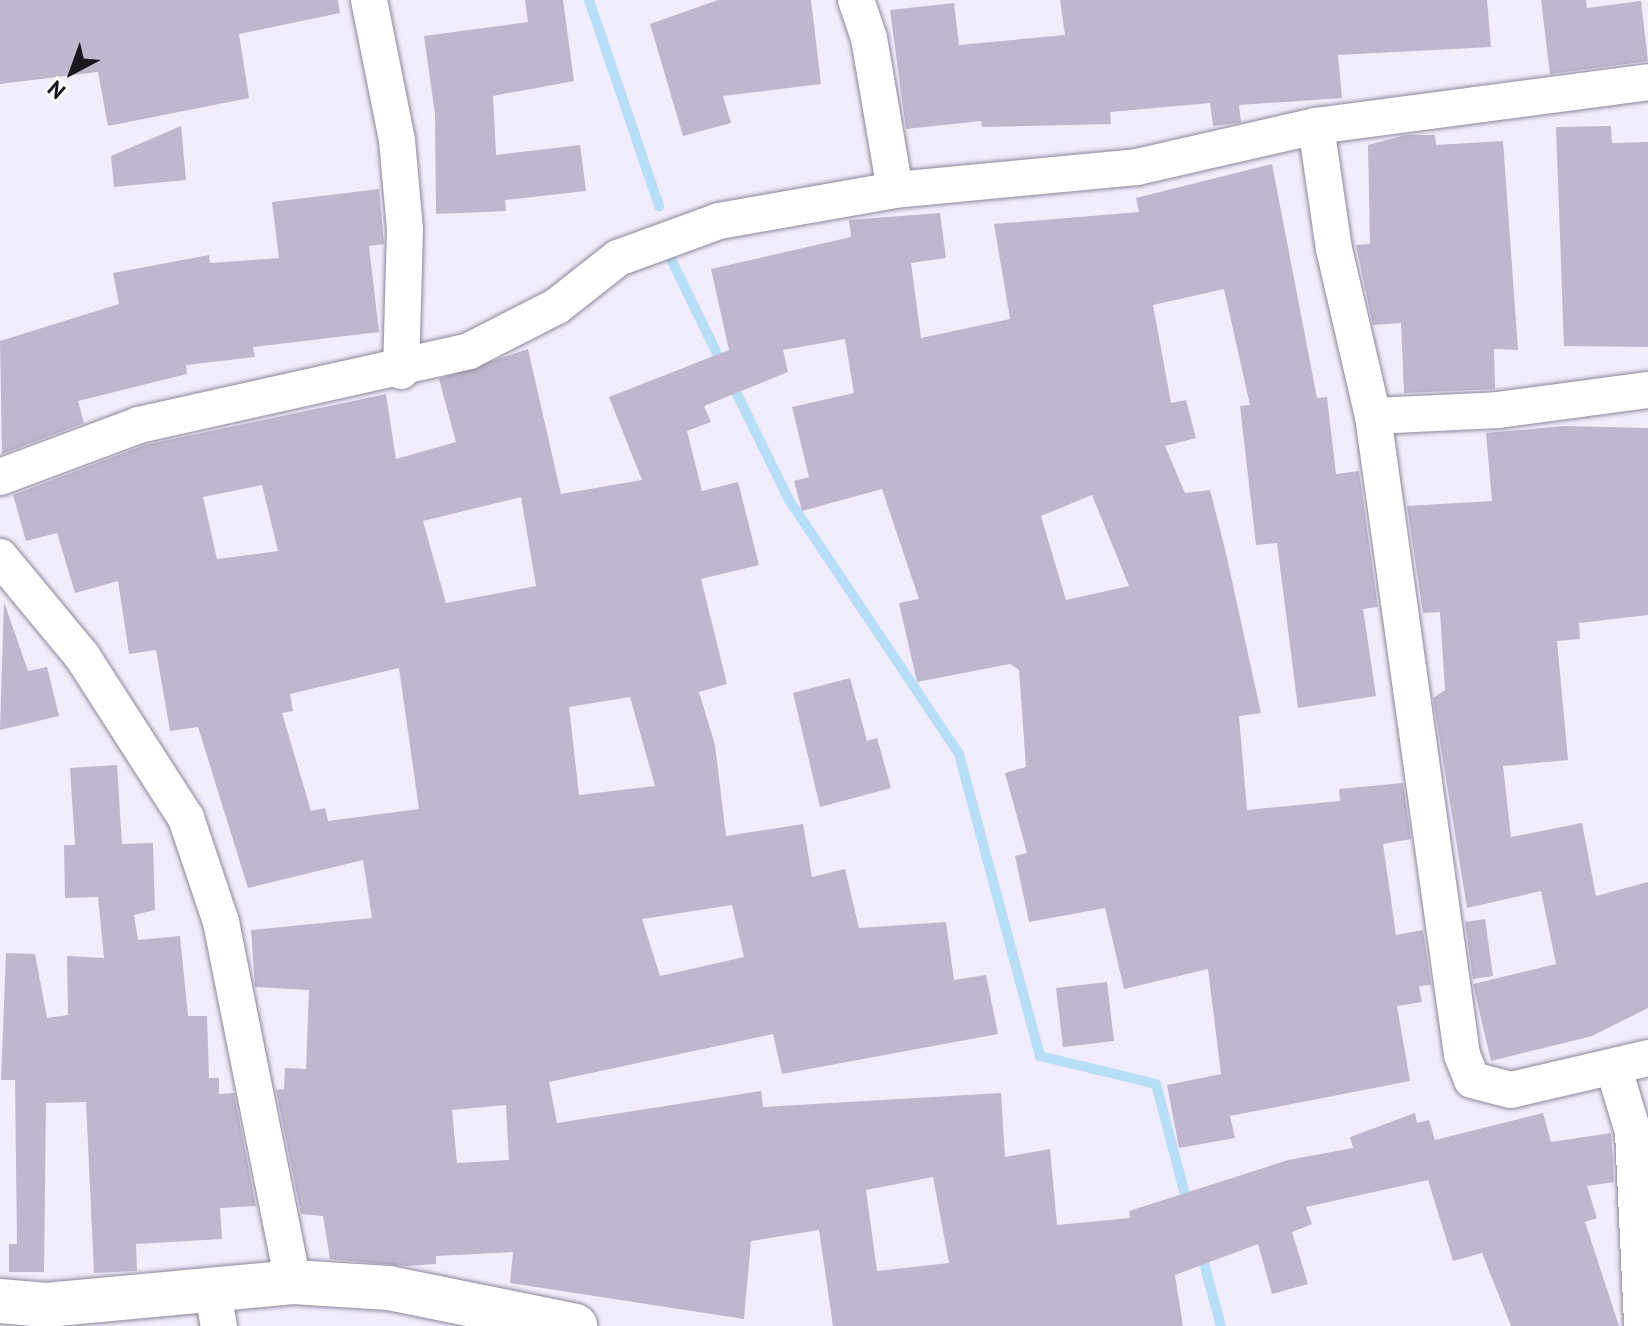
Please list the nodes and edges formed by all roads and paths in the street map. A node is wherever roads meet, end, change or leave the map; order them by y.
1 (369, 0) edge
2 (856, 0) edge
3 (1648, 82) edge
4 (1316, 126) junction
5 (895, 190) junction
6 (401, 371) junction
7 (1648, 390) edge
8 (1373, 416) junction
9 (0, 477) edge
10 (0, 557) edge
11 (1648, 1058) edge
12 (1614, 1069) junction
13 (293, 1282) junction
14 (0, 1301) edge
15 (216, 1309) edge
16 (575, 1326) edge
17 (1642, 1326) edge

1 - 6 street
2 - 5 street
3 - 4 street
4 - 5 street
4 - 8 street
5 - 6 street
6 - 9 street
7 - 8 street
8 - 12 street
10 - 13 street
11 - 12 street
12 - 17 street
13 - 15 street
13 - 16 street
14 - 15 street

